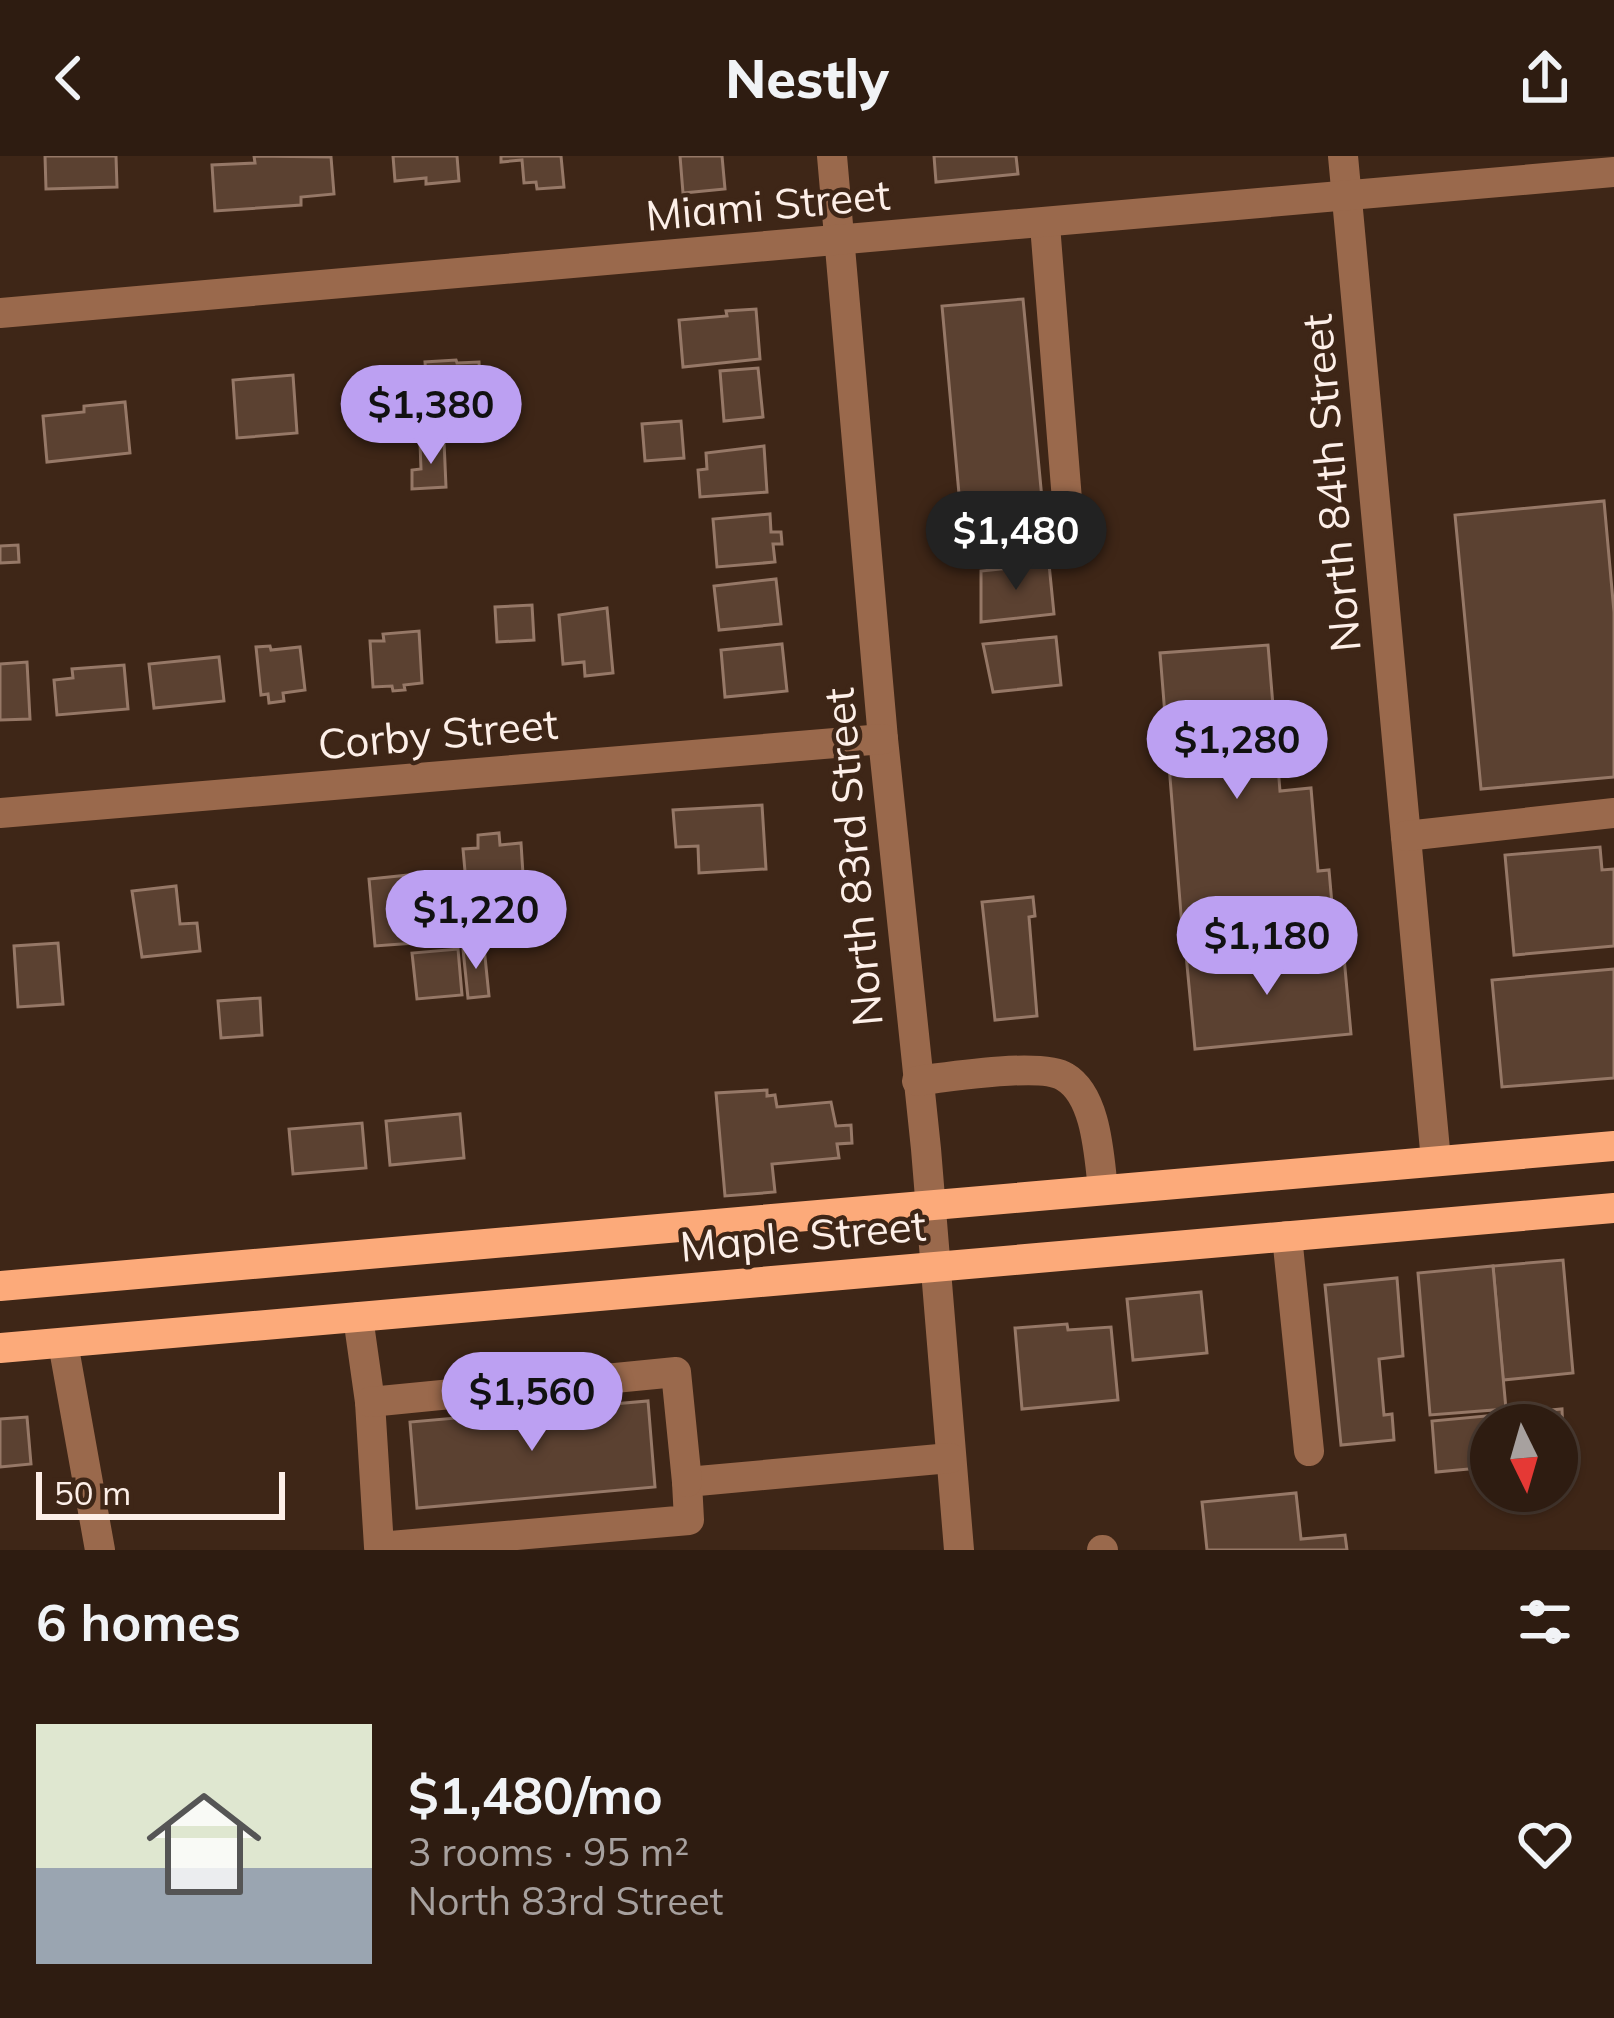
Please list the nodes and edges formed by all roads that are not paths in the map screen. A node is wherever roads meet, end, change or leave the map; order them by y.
1 (832, 156) edge
2 (1343, 156) edge
3 (1461, 170) edge
4 (1614, 172) edge
5 (1346, 194) junction
6 (1045, 225) junction
7 (839, 240) junction
8 (0, 314) edge
9 (1066, 500) dead end
10 (883, 739) junction
11 (0, 813) edge
12 (1614, 813) edge
13 (1406, 836) junction
14 (917, 1081) junction
15 (1614, 1146) edge
16 (1436, 1161) junction
17 (1103, 1189) junction
18 (930, 1204) junction
19 (1613, 1214) edge
20 (1287, 1236) junction
21 (934, 1267) junction
22 (0, 1286) edge
23 (358, 1317) junction
24 (63, 1343) junction
25 (0, 1348) edge
26 (370, 1402) junction
27 (1309, 1451) dead end
28 (950, 1458) junction
29 (687, 1482) junction
30 (379, 1549) edge
31 (100, 1550) edge
32 (959, 1550) edge

1 - 7 street, North 83rd Street
2 - 5 street, North 84th Street
3 - 4 street, Miami Street
3 - 5 street, Miami Street
5 - 6 street, Miami Street
5 - 13 street, North 84th Street
6 - 7 street, Miami Street
6 - 9 street
7 - 8 street, Miami Street
7 - 10 street, North 83rd Street
10 - 11 street, Corby Street
10 - 14 street, North 83rd Street
12 - 13 street
13 - 16 street, North 84th Street
14 - 17 street
14 - 18 street, North 83rd Street
15 - 16 main road, Maple Street
16 - 17 main road, Maple Street
17 - 18 main road, Maple Street
18 - 21 street, North 83rd Street
18 - 22 main road, Maple Street
19 - 20 main road, Maple Street
20 - 21 main road, Maple Street
20 - 27 street
21 - 23 main road, Maple Street
21 - 28 street, North 83rd Street
23 - 24 main road, Maple Street
23 - 26 street
24 - 25 main road, Maple Street
24 - 31 street
26 - 29 street
26 - 30 street
28 - 29 street
28 - 32 street, North 83rd Street
29 - 30 street

